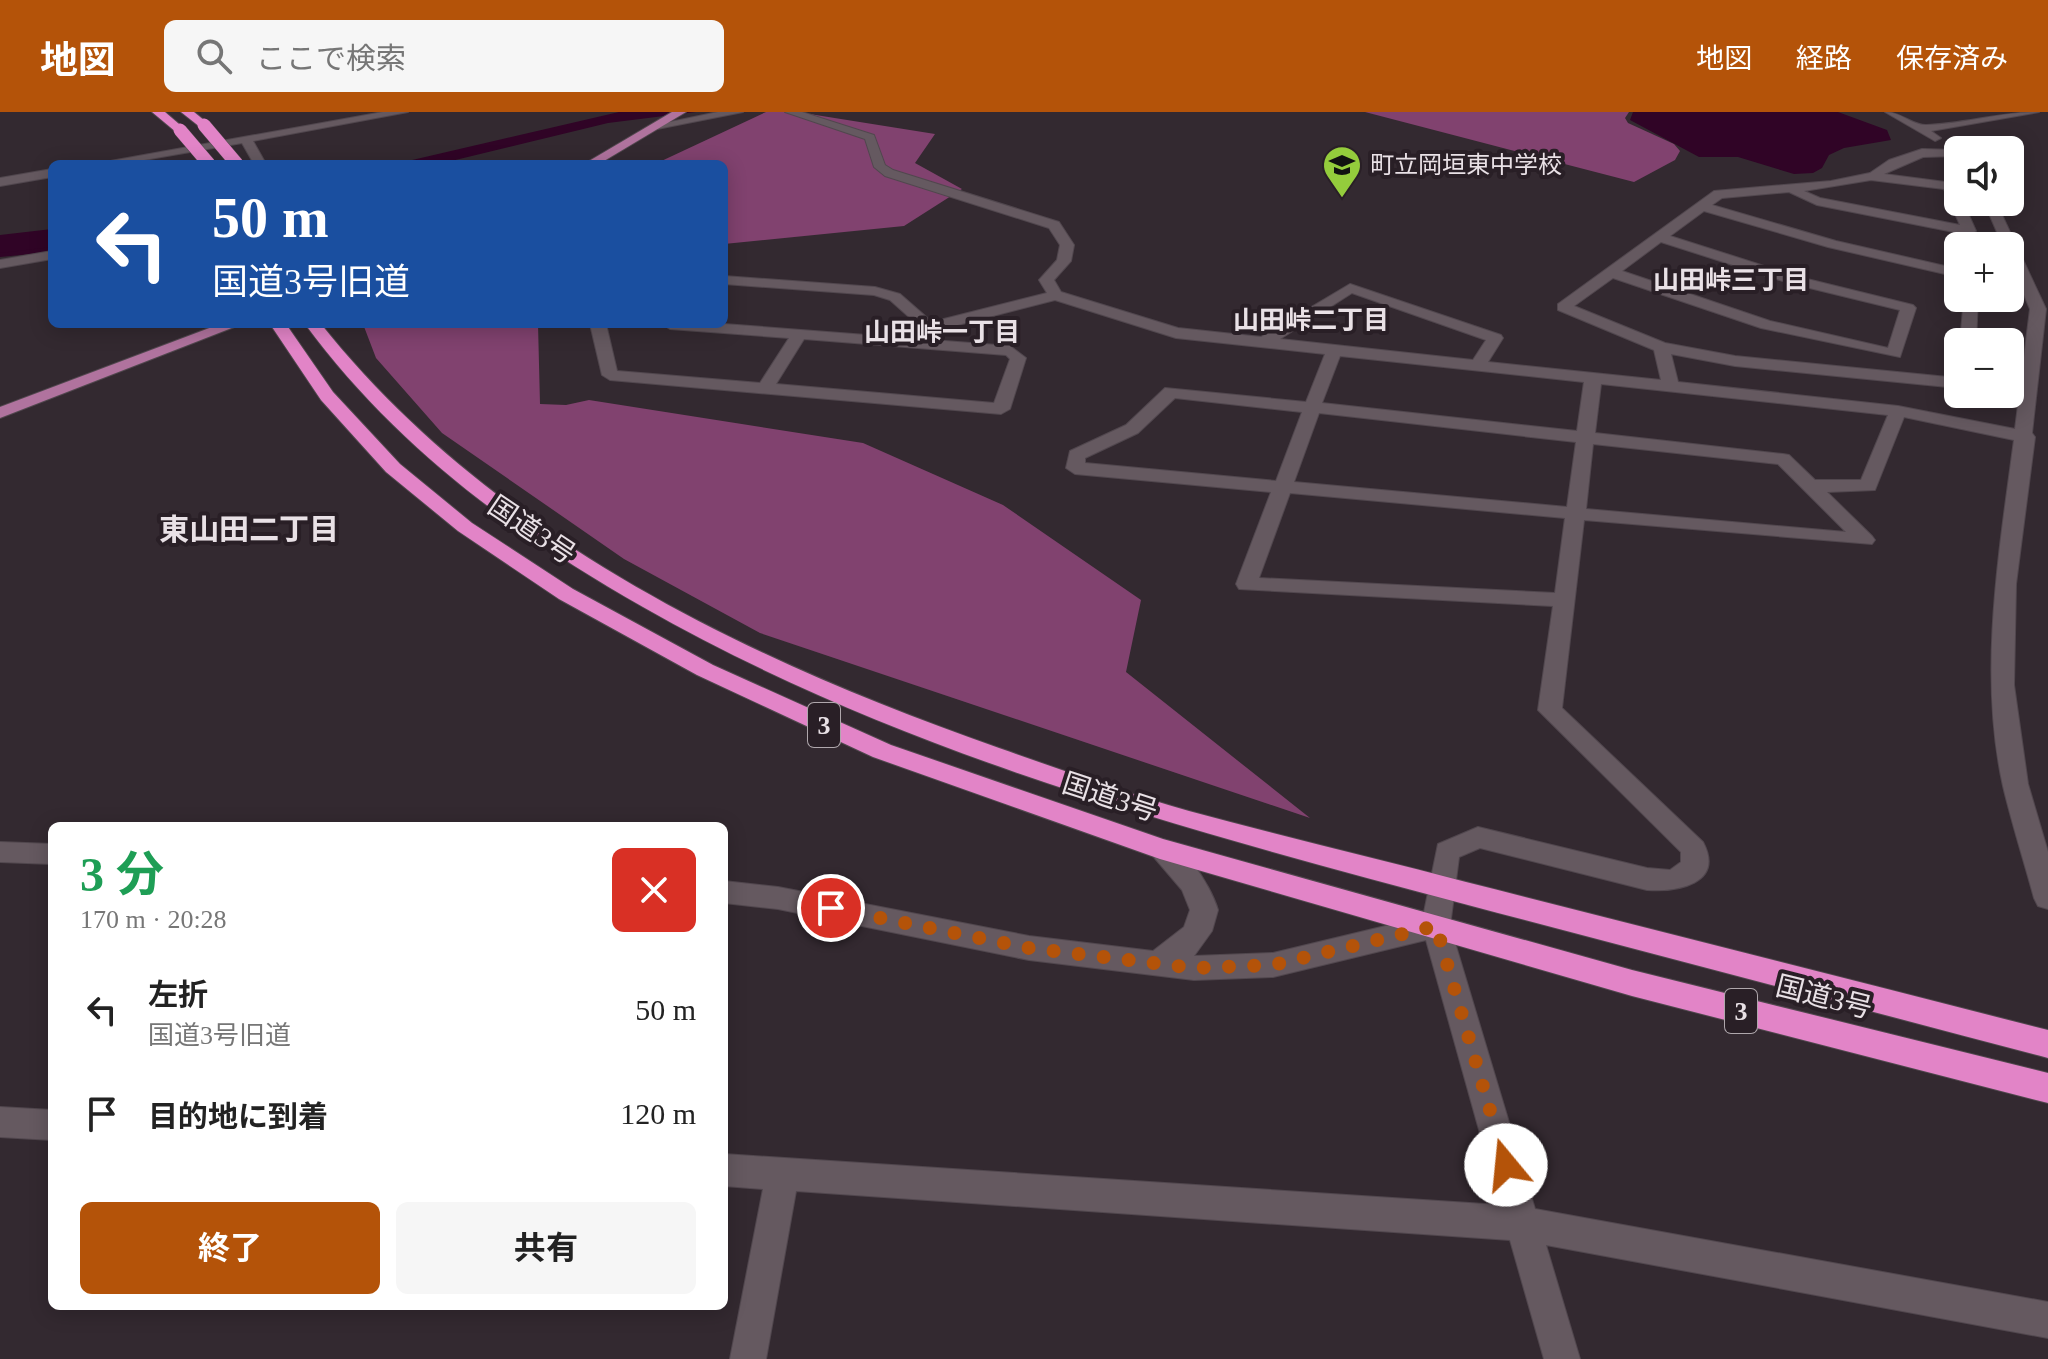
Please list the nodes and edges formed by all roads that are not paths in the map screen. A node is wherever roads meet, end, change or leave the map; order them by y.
1 (158, 112) edge
2 (187, 112) edge
3 (368, 112) edge
4 (402, 112) edge
5 (737, 112) edge
6 (791, 112) edge
7 (1891, 112) edge
8 (2033, 112) edge
9 (676, 114) edge
10 (356, 122) junction
11 (657, 126) junction
12 (1922, 129) junction
13 (246, 140) junction
14 (1944, 147) edge
15 (174, 151) junction
16 (1944, 155) edge
17 (123, 160) edge
18 (178, 160) edge
19 (207, 160) edge
20 (234, 160) edge
21 (258, 160) edge
22 (597, 160) edge
23 (48, 174) edge
24 (1868, 176) junction
25 (0, 182) edge
26 (1789, 188) junction
27 (1702, 206) junction
28 (1996, 216) edge
29 (1659, 237) junction
30 (48, 256) edge
31 (0, 264) edge
32 (1944, 270) edge
33 (1611, 272) junction
34 (728, 280) edge
35 (1056, 295) junction
36 (929, 327) junction
37 (223, 328) edge
38 (280, 328) edge
39 (316, 328) edge
40 (599, 328) edge
41 (722, 328) edge
42 (800, 334) junction
43 (883, 341) junction
44 (1263, 343) junction
45 (1661, 347) junction
46 (1334, 350) junction
47 (2024, 358) edge
48 (2033, 360) junction
49 (1478, 365) junction
50 (1593, 378) junction
51 (1944, 382) edge
52 (1671, 386) junction
53 (766, 387) junction
54 (1312, 407) junction
55 (1898, 411) junction
56 (0, 413) edge
57 (1586, 436) junction
58 (2026, 437) junction
59 (1811, 486) junction
60 (1280, 488) junction
61 (1574, 515) junction
62 (1564, 600) junction
63 (1160, 849) junction
64 (0, 852) edge
65 (48, 854) edge
66 (1441, 886) junction
67 (728, 893) edge
68 (2048, 898) edge
69 (1436, 926) junction
70 (1156, 964) junction
71 (2048, 1044) edge
72 (2048, 1088) edge
73 (0, 1122) edge
74 (48, 1125) edge
75 (728, 1170) edge
76 (782, 1174) junction
77 (1524, 1224) junction
78 (2048, 1320) edge
79 (748, 1359) edge
80 (1562, 1359) edge

1 - 19 highway, bridge
2 - 20 highway, bridge
3 - 10 street
4 - 10 street
5 - 11 street
6 - 35 street
7 - 12 street
8 - 12 street
9 - 11 main road
10 - 13 street
11 - 22 main road
12 - 14 street
13 - 15 street
13 - 21 street
15 - 17 street
15 - 18 street
16 - 24 street
23 - 25 street
24 - 26 street
24 - 26 street
26 - 27 street
27 - 29 street
27 - 32 street
28 - 48 street
29 - 33 street
29 - 33 street
30 - 31 street
33 - 45 street
34 - 36 street
35 - 36 street
35 - 44 street
36 - 43 street
37 - 56 main road
38 - 63 highway, 国道3号 / 3
39 - 66 highway, 国道3号 / 3
40 - 53 street
41 - 42 street
42 - 43 street
42 - 53 street
43 - 53 street
44 - 46 street
44 - 49 street
45 - 51 street
45 - 52 street
46 - 49 street
46 - 54 street
47 - 48 street
48 - 58 street
49 - 50 street
50 - 52 street
50 - 57 street
52 - 55 street
54 - 57 street
54 - 60 street
54 - 60 street
55 - 58 street
55 - 59 street
57 - 59 street
57 - 61 street
58 - 68 street
59 - 61 street
60 - 61 street
60 - 62 street
61 - 62 street
62 - 66 street
63 - 69 highway, 国道3号 / 3
63 - 70 street
64 - 65 street
66 - 69 street
66 - 71 highway, 国道3号 / 3
67 - 70 street
69 - 70 street
69 - 72 highway, 国道3号 / 3
69 - 77 street
73 - 74 street
75 - 76 street
76 - 77 street
76 - 79 street
77 - 78 street
77 - 80 street

